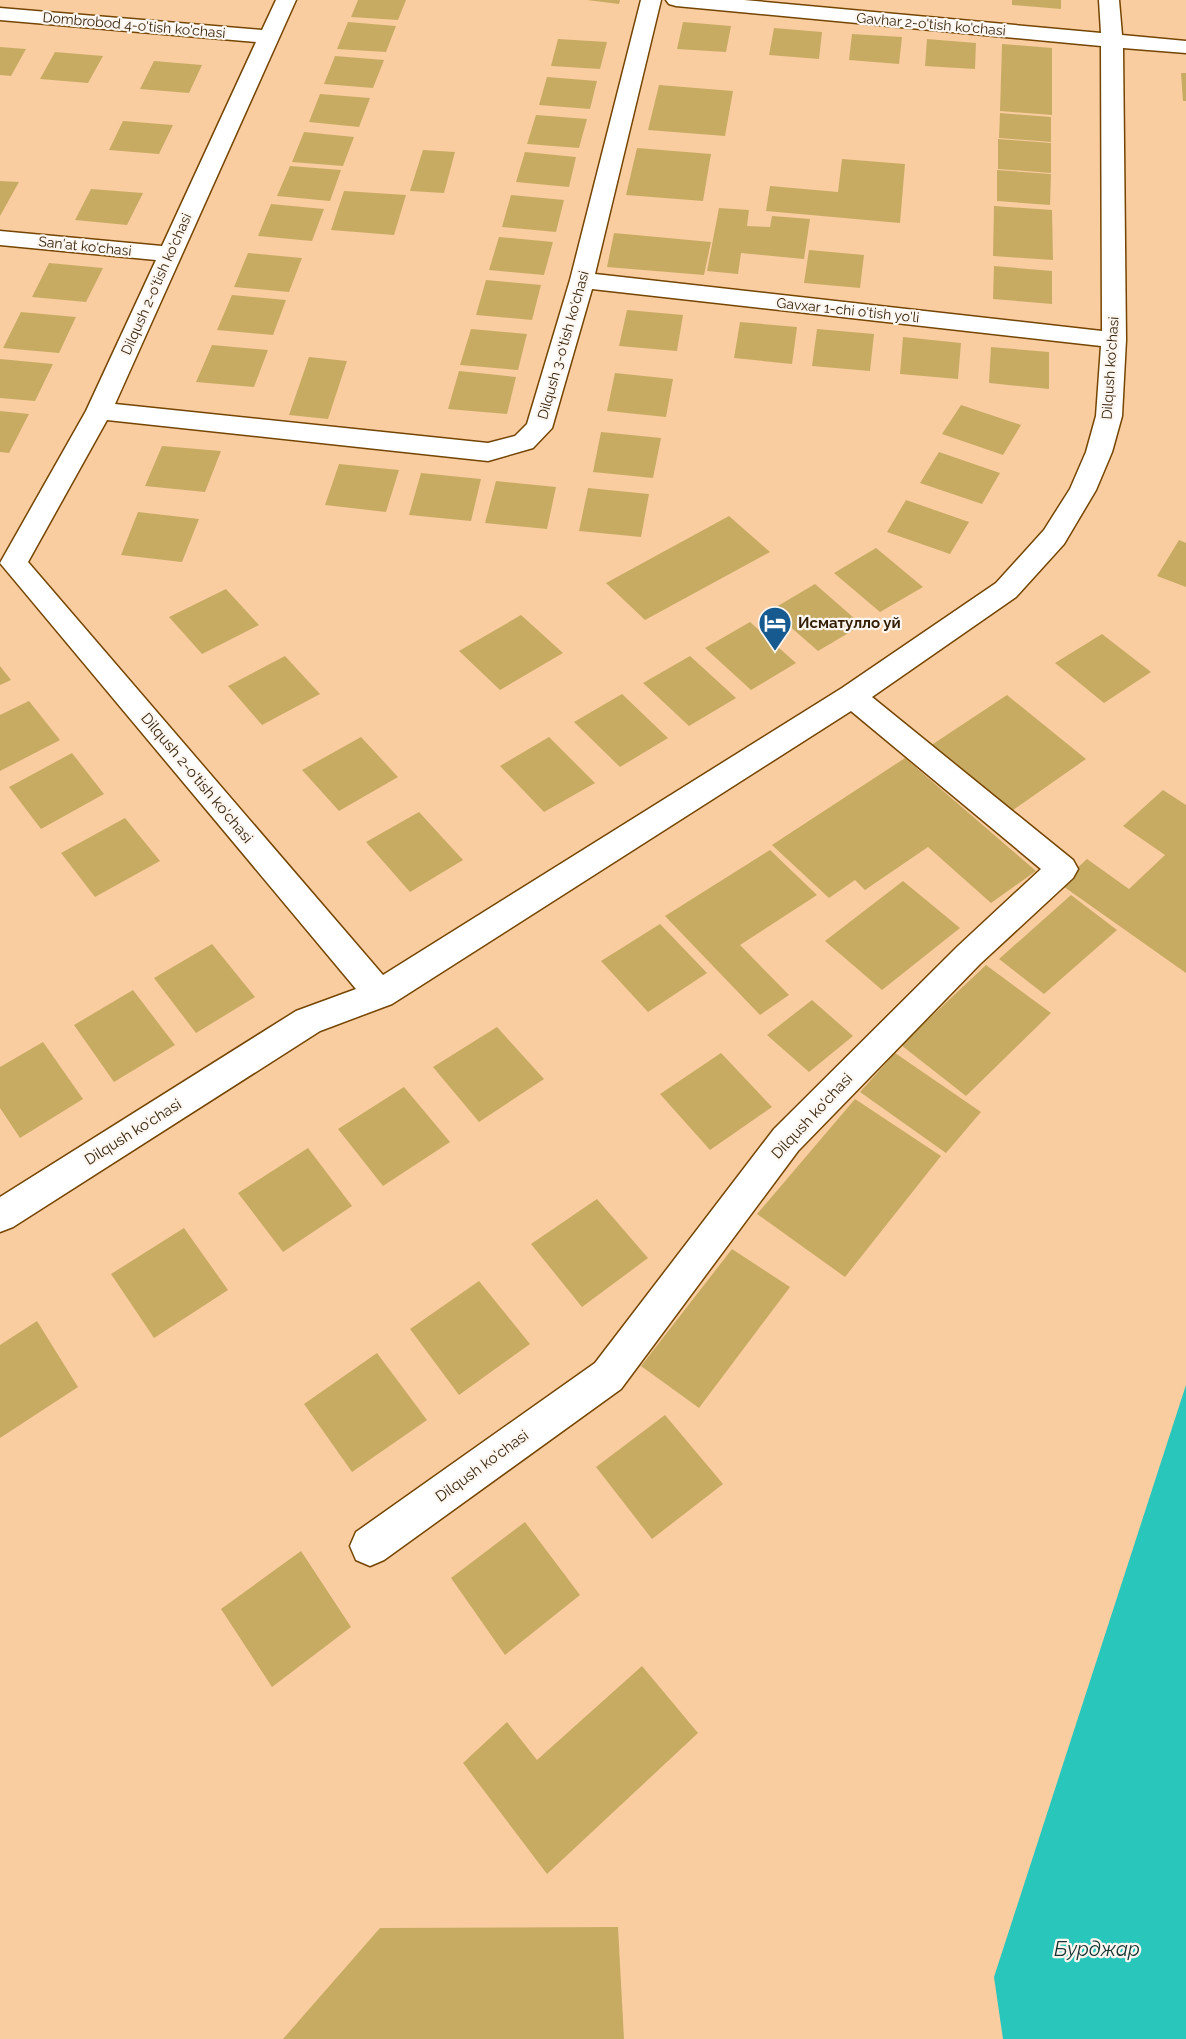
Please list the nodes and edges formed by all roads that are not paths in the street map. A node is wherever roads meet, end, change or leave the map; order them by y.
1 (286, 0) edge
2 (651, 0) edge
3 (676, 0) edge
4 (1109, 0) edge
5 (0, 14) edge
6 (268, 37) junction
7 (1112, 41) junction
8 (1186, 47) edge
9 (0, 238) edge
10 (170, 255) junction
11 (582, 280) junction
12 (1114, 340) junction
13 (99, 411) junction
14 (7, 566) edge
15 (852, 696) junction
16 (380, 994) junction
17 (0, 1216) edge
18 (370, 1546) dead end

1 - 6 street, Dilqush 2-o'tish ko'chasi
2 - 11 street, Dilqush 3-o'tish ko'chasi
3 - 7 street, Gavhar 2-o'tish ko'chasi
4 - 7 street, Dilqush ko'chasi
5 - 6 street, Dombrobod 4-o'tish ko'chasi
6 - 10 street, Dilqush 2-o'tish ko'chasi
7 - 8 street, Gavhar 2-o'tish ko'chasi
7 - 12 street, Dilqush ko'chasi
9 - 10 street, San'at ko'chasi
10 - 13 street, Dilqush 2-o'tish ko'chasi
11 - 12 street, Gavxar 1-chi o'tish yo'li
11 - 13 street, Dilqush 3-o'tish ko'chasi
12 - 15 street, Dilqush ko'chasi
13 - 14 street, Dilqush 2-o'tish ko'chasi
14 - 16 street, Dilqush 2-o'tish ko'chasi
15 - 16 street, Dilqush ko'chasi
15 - 18 street, Dilqush ko'chasi
16 - 17 street, Dilqush ko'chasi

